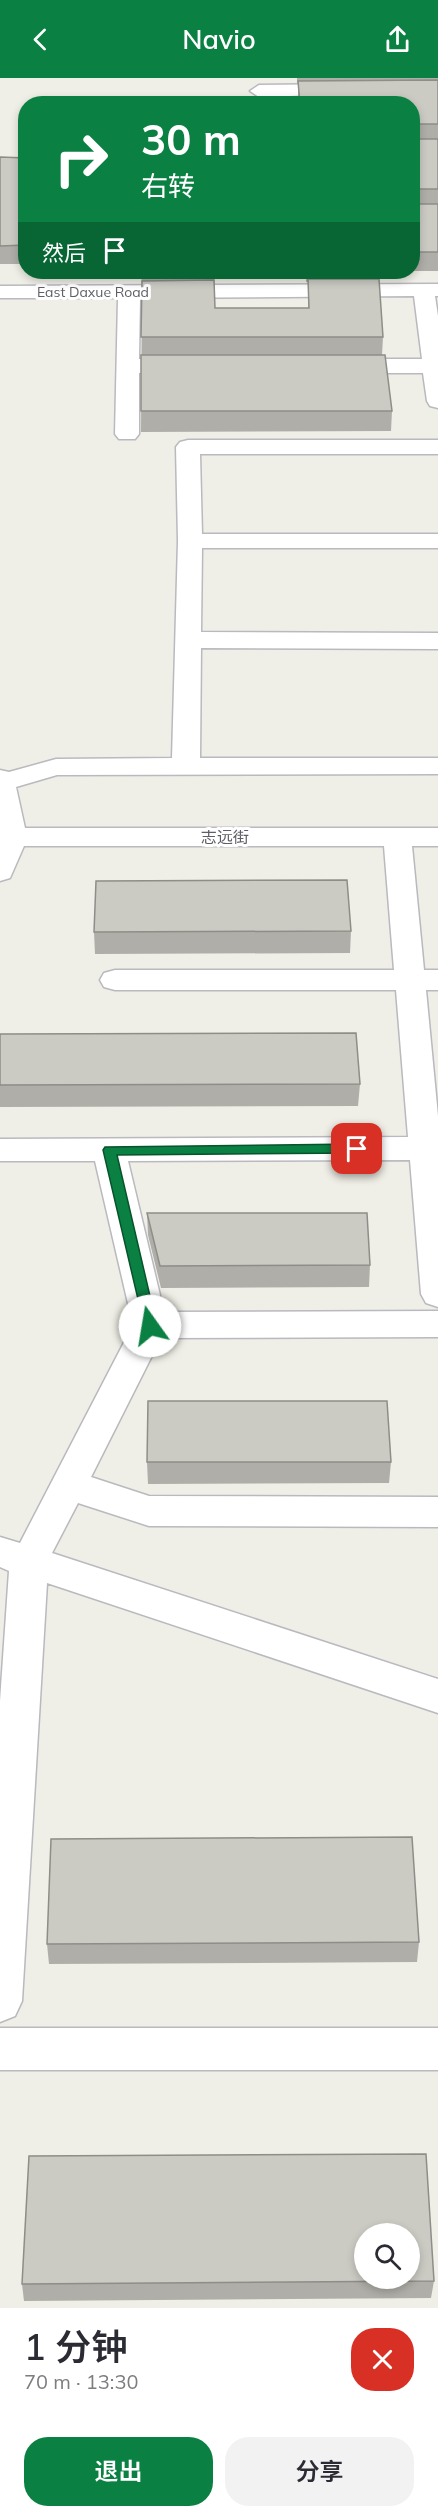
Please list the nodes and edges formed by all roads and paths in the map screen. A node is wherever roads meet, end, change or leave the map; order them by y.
1 (366, 90) edge
2 (259, 91) edge
3 (271, 281) edge
4 (431, 290) edge
5 (129, 291) junction
6 (0, 292) edge
7 (128, 366) junction
8 (210, 366) edge
9 (316, 366) edge
10 (434, 366) junction
11 (438, 401) edge
12 (127, 434) dead end
13 (438, 447) edge
14 (190, 541) junction
15 (438, 541) edge
16 (188, 640) junction
17 (438, 640) edge
18 (186, 766) junction
19 (438, 766) edge
20 (1, 780) edge
21 (12, 837) junction
22 (397, 837) junction
23 (438, 837) edge
24 (0, 872) edge
25 (115, 980) dead end
26 (424, 980) edge
27 (431, 1148) edge
28 (0, 1150) edge
29 (110, 1150) junction
30 (438, 1294) edge
31 (438, 1324) edge
32 (150, 1326) junction
33 (68, 1485) junction
34 (438, 1512) edge
35 (15, 1557) edge
36 (438, 1696) edge
37 (9, 1738) edge
38 (0, 2001) edge
39 (0, 2049) edge
40 (438, 2049) edge

1 - 2 street
3 - 4 street, East Daxue Road
3 - 5 street, East Daxue Road
4 - 10 street
5 - 6 street, East Daxue Road
5 - 7 street
7 - 8 street
7 - 12 street
9 - 10 street
10 - 11 street
13 - 14 street
14 - 15 street
14 - 16 street
16 - 17 street
16 - 18 street
18 - 19 street
18 - 20 street
20 - 21 street
21 - 22 street, 志远街
21 - 24 street
22 - 23 street, 志远街
22 - 26 street
25 - 26 street
26 - 27 street
27 - 29 street
27 - 30 street
28 - 29 street
29 - 32 street
31 - 32 street
32 - 33 street
33 - 34 street
33 - 35 street
35 - 36 street
35 - 37 street
37 - 38 street
39 - 40 street

